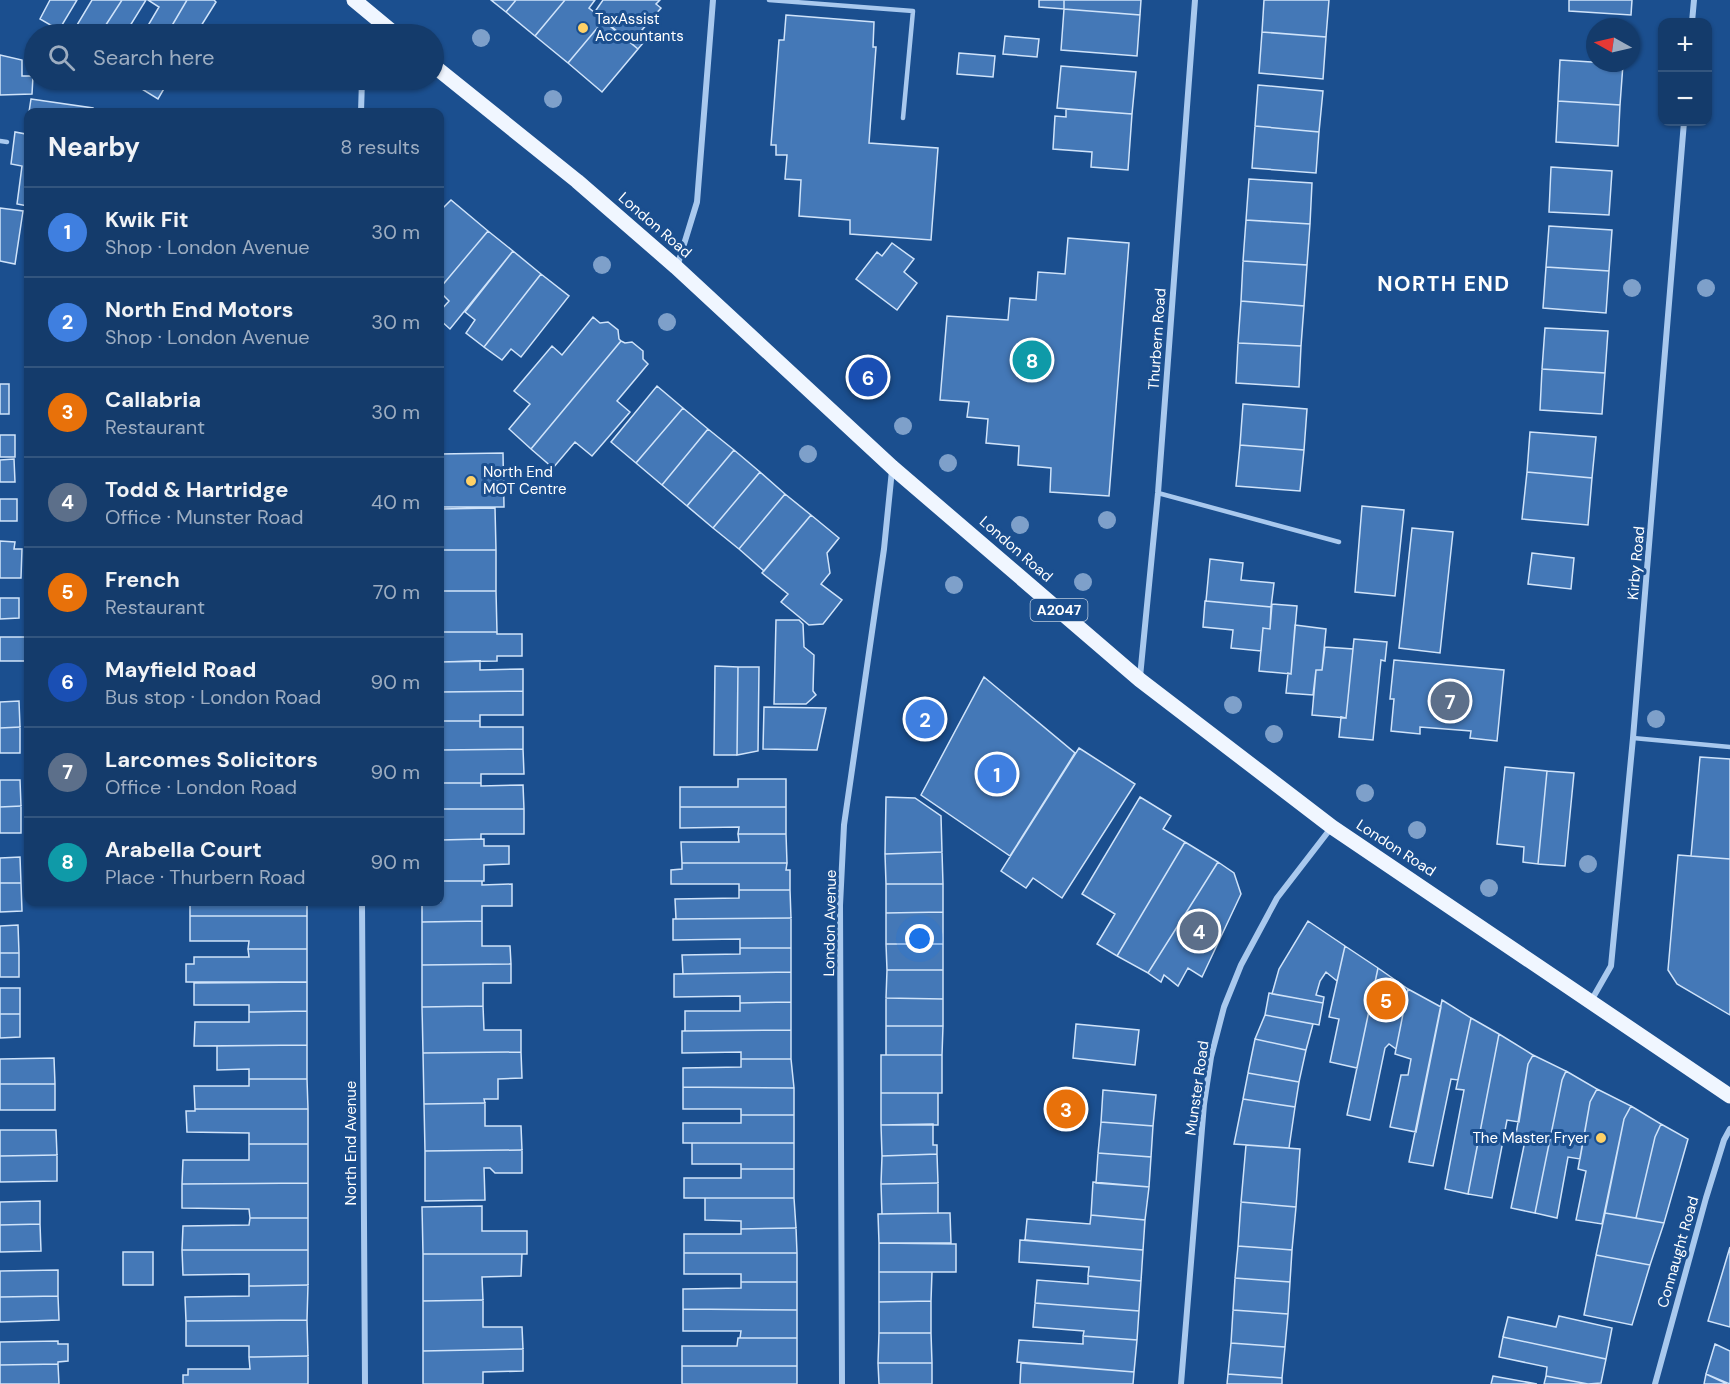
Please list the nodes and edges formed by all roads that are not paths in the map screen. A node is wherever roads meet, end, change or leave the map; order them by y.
1 (354, 0) edge
2 (713, 0) edge
3 (769, 0) edge
4 (1195, 0) edge
5 (1694, 0) edge
6 (1692, 18) edge
7 (378, 24) edge
8 (444, 74) edge
9 (362, 90) edge
10 (361, 108) edge
11 (903, 118) dead end
12 (1684, 126) edge
13 (0, 141) edge
14 (7, 142) dead end
15 (676, 267) junction
16 (892, 467) junction
17 (1158, 493) junction
18 (1339, 542) dead end
19 (1140, 680) junction
20 (1633, 738) junction
21 (1730, 747) edge
22 (1332, 827) junction
23 (362, 906) edge
24 (1590, 1001) junction
25 (1730, 1096) edge
26 (1730, 1129) edge
27 (365, 1384) edge
28 (842, 1384) edge
29 (1181, 1384) edge
30 (1655, 1384) edge

1 - 7 main road
2 - 15 street
3 - 11 lane
4 - 17 street, Thurbern Road
5 - 6 street
8 - 15 main road, London Road / A2047
9 - 10 street
12 - 20 street, Kirby Road
13 - 14 lane
15 - 16 main road, London Road / A2047
16 - 19 main road, London Road / A2047
16 - 28 street, London Avenue
17 - 18 lane
17 - 19 street, Thurbern Road
19 - 22 main road, London Road / A2047
20 - 21 lane
20 - 24 street, Kirby Road
22 - 24 main road, London Road / A2047
22 - 29 street, Munster Road
23 - 27 street, North End Avenue
24 - 25 main road, London Road / A2047
26 - 30 street, Connaught Road

